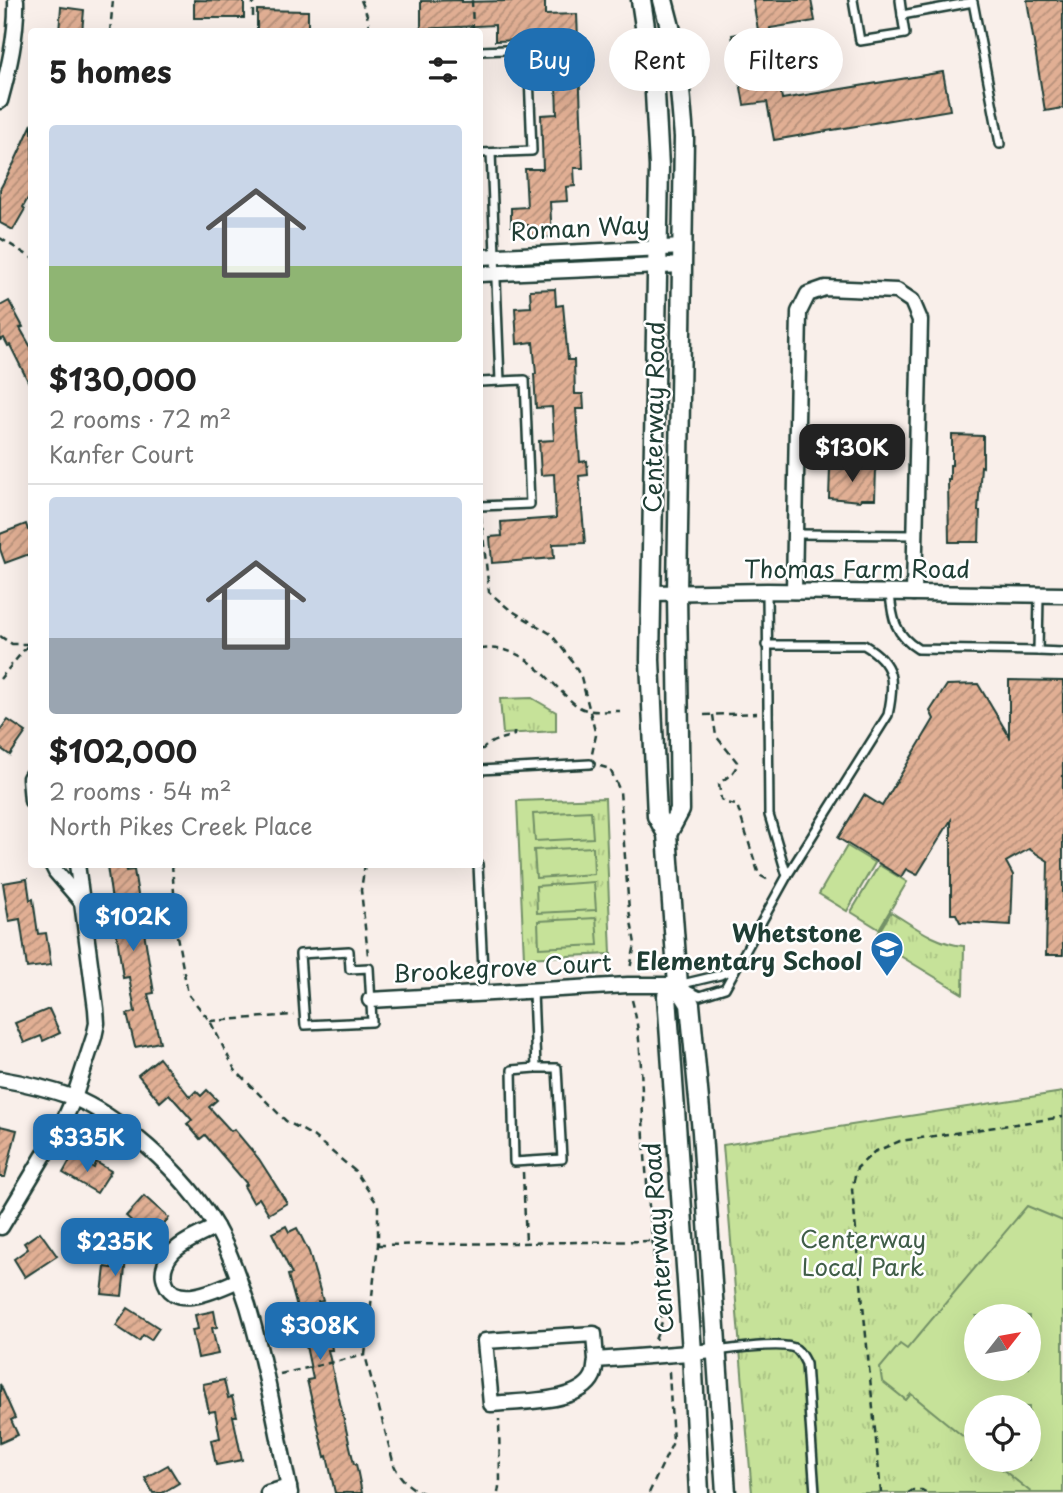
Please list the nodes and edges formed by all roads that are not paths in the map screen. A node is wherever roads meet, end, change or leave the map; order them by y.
1 (16, 0) edge
2 (640, 0) edge
3 (663, 0) edge
4 (853, 0) edge
5 (900, 0) edge
6 (902, 15) junction
7 (483, 51) edge
8 (0, 101) edge
9 (1000, 144) dead end
10 (483, 153) edge
11 (491, 153) junction
12 (683, 256) junction
13 (487, 257) edge
14 (657, 257) junction
15 (495, 273) junction
16 (483, 274) edge
17 (500, 381) junction
18 (483, 382) edge
19 (483, 506) edge
20 (795, 534) junction
21 (915, 535) junction
22 (767, 591) junction
23 (794, 592) junction
24 (652, 593) junction
25 (677, 593) junction
26 (890, 593) junction
27 (914, 593) junction
28 (1039, 595) junction
29 (1063, 595) edge
30 (766, 645) junction
31 (1038, 651) junction
32 (1063, 652) edge
33 (590, 764) dead end
34 (483, 770) edge
35 (667, 834) junction
36 (54, 868) edge
37 (78, 868) edge
38 (478, 868) edge
39 (787, 876) junction
40 (82, 902) junction
41 (734, 968) junction
42 (678, 985) junction
43 (533, 991) junction
44 (484, 994) junction
45 (370, 1000) junction
46 (536, 1068) junction
47 (0, 1079) edge
48 (74, 1098) junction
49 (1, 1227) edge
50 (216, 1227) junction
51 (239, 1280) junction
52 (715, 1351) junction
53 (692, 1352) junction
54 (596, 1360) junction
55 (290, 1490) edge
56 (268, 1493) edge
57 (699, 1493) edge
58 (726, 1493) edge
59 (815, 1493) edge

1 - 8 street
2 - 14 street, Centerway Road
3 - 12 street, Centerway Road
4 - 6 lane
5 - 6 lane
6 - 9 lane
7 - 11 lane
10 - 11 lane
11 - 13 lane
12 - 14 street, Roman Way
12 - 25 street, Centerway Road
13 - 14 street, Roman Way
13 - 15 lane
14 - 15 street, Roman Way
14 - 24 street, Centerway Road
15 - 16 street, Roman Way
15 - 17 lane
17 - 18 lane
17 - 19 lane
20 - 21 lane
20 - 21 street
20 - 23 street
21 - 27 street
22 - 23 street, Thomas Farm Road
22 - 25 street, Thomas Farm Road
22 - 30 lane
23 - 26 street, Thomas Farm Road
24 - 25 street, Thomas Farm Road
24 - 35 street, Centerway Road
25 - 35 street, Centerway Road
26 - 27 street, Thomas Farm Road
26 - 31 lane
27 - 28 street, Thomas Farm Road
28 - 29 street, Thomas Farm Road
28 - 31 lane
30 - 39 lane
30 - 39 lane
31 - 32 lane
33 - 34 lane
35 - 42 street, Centerway Road
36 - 40 street
37 - 40 street
38 - 44 lane
39 - 41 lane
40 - 48 street
41 - 42 lane
41 - 42 lane
42 - 43 street, Brookegrove Court
42 - 52 street, Centerway Road
42 - 53 street, Centerway Road
43 - 44 street, Brookegrove Court
43 - 46 lane
44 - 45 street, Brookegrove Court
45 - 45 lane
46 - 46 lane
47 - 48 street
48 - 49 street
48 - 50 street
50 - 51 street
50 - 51 street
51 - 55 street
52 - 53 street
52 - 58 street, Centerway Road
52 - 59 lane
53 - 54 street
53 - 57 street, Centerway Road
54 - 54 street
55 - 56 street

